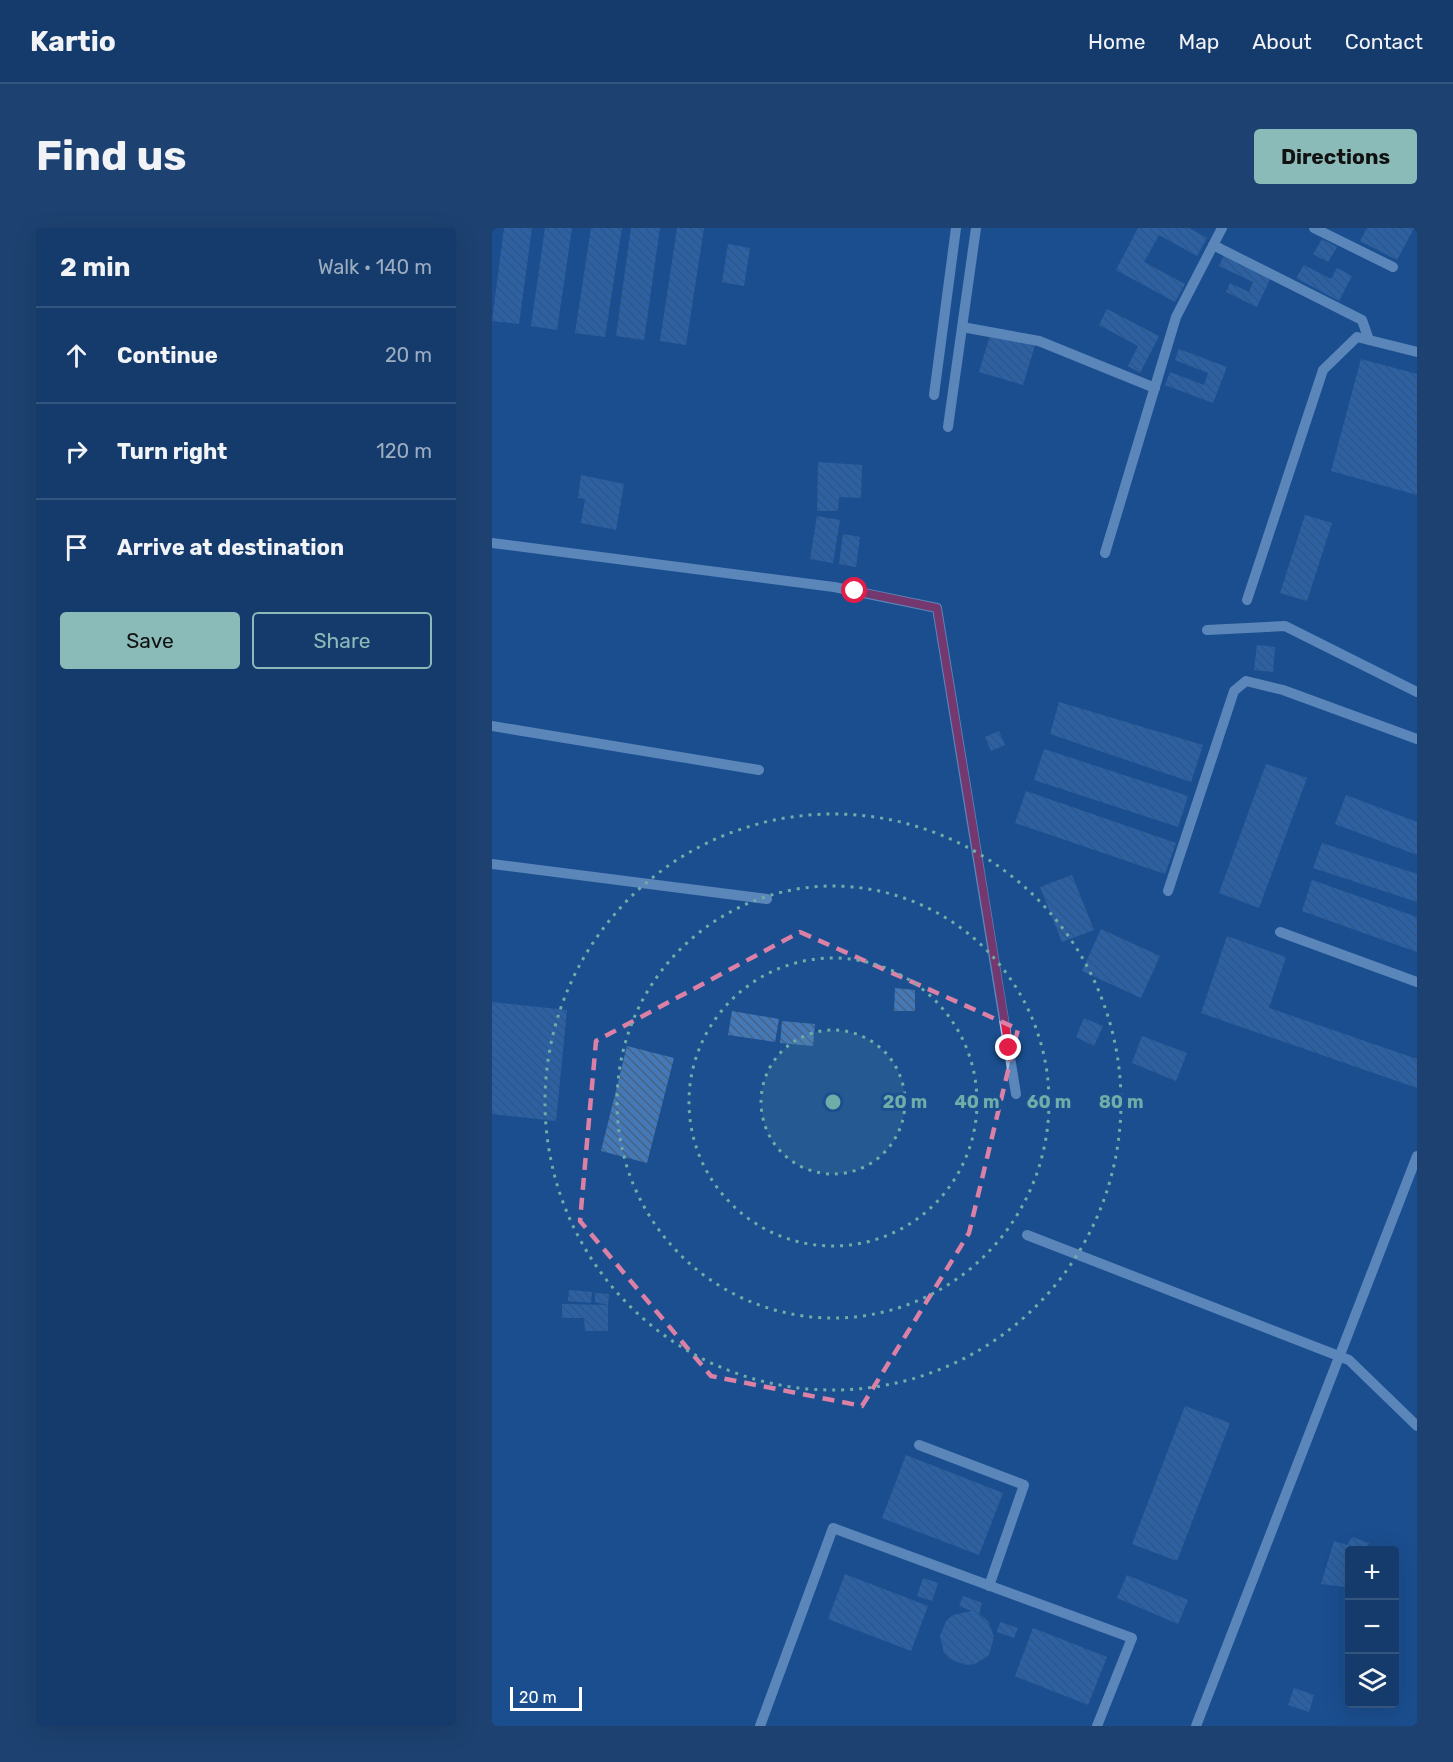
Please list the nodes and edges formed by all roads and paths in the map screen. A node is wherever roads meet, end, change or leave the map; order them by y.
1 (956, 228) edge
2 (976, 228) edge
3 (1222, 228) edge
4 (1314, 228) edge
5 (1213, 245) junction
6 (1393, 267) dead end
7 (962, 327) junction
8 (1369, 340) junction
9 (1417, 352) edge
10 (1155, 388) junction
11 (934, 395) dead end
12 (948, 427) dead end
13 (492, 543) edge
14 (1105, 552) dead end
15 (1247, 600) dead end
16 (1208, 630) dead end
17 (1417, 692) edge
18 (492, 726) edge
19 (1417, 740) edge
20 (759, 770) dead end
21 (492, 864) edge
22 (1167, 891) dead end
23 (767, 898) dead end
24 (1280, 932) dead end
25 (1417, 982) edge
26 (1016, 1094) dead end
27 (1417, 1156) edge
28 (1027, 1235) dead end
29 (1339, 1357) junction
30 (1417, 1426) edge
31 (919, 1445) dead end
32 (989, 1586) junction
33 (760, 1726) edge
34 (1097, 1726) edge
35 (1196, 1726) edge

1 - 11 street
2 - 7 street
3 - 5 street
4 - 6 street
5 - 8 street
5 - 10 street
7 - 10 street
7 - 12 street
8 - 9 street
8 - 15 street
10 - 14 street
13 - 26 street
16 - 17 street
18 - 20 street
19 - 22 street
21 - 23 street
24 - 25 street
27 - 29 street
28 - 29 street
29 - 30 street
29 - 35 street
31 - 32 street
32 - 33 street
32 - 34 street

